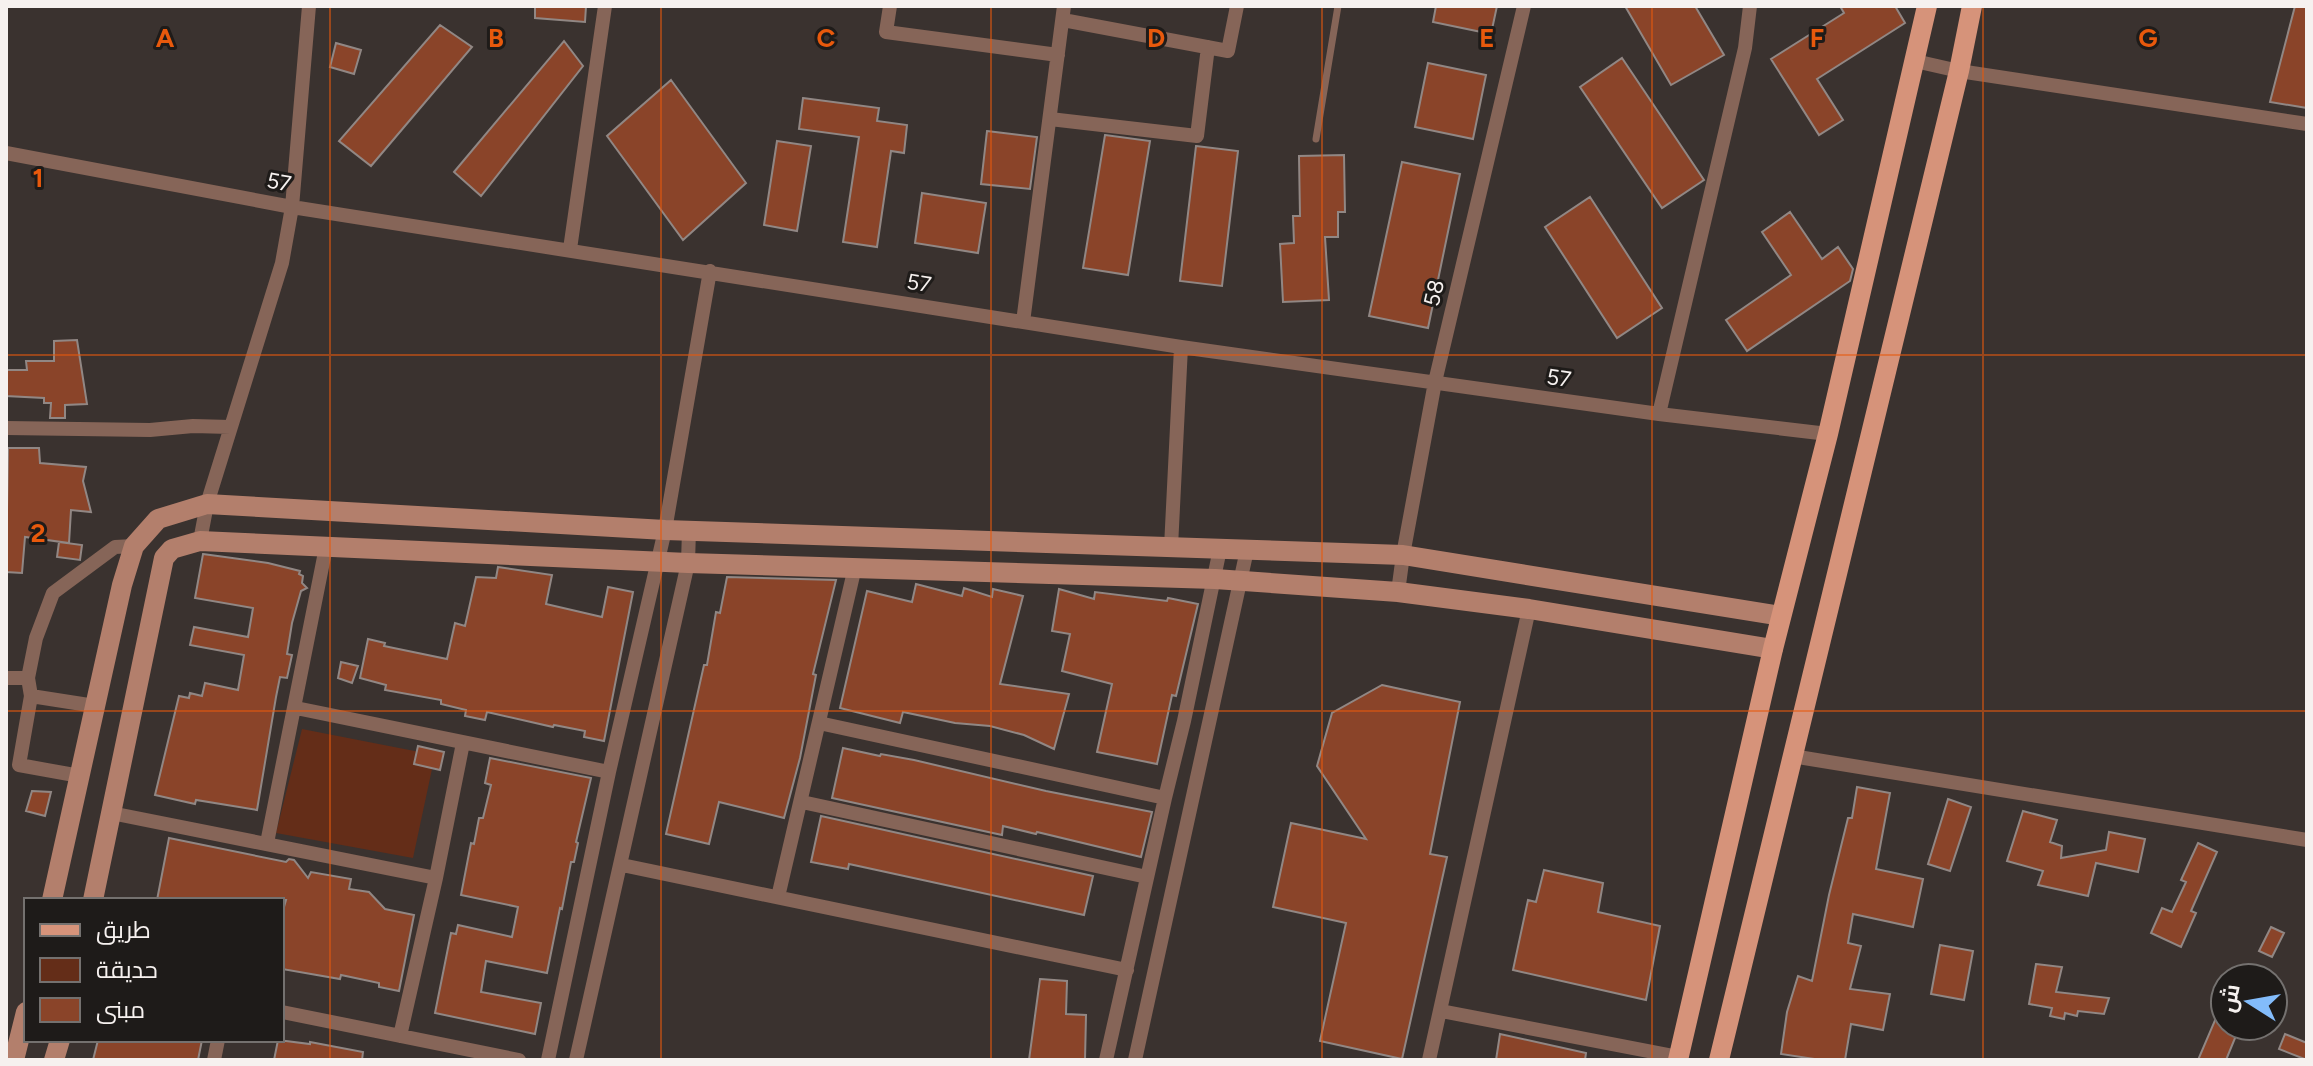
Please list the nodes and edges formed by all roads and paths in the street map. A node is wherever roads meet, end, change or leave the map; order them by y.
1 (309, 6) edge
2 (605, 6) edge
3 (890, 6) edge
4 (1237, 6) edge
5 (1338, 6) edge
6 (1524, 6) edge
7 (1750, 6) edge
8 (1927, 6) edge
9 (1972, 6) edge
10 (1064, 13) edge
11 (1208, 47) junction
12 (1058, 55) junction
13 (1915, 61) junction
14 (1959, 71) junction
15 (1050, 119) junction
16 (2307, 124) edge
17 (1316, 139) dead end
18 (6, 153) edge
19 (292, 207) junction
20 (570, 249) junction
21 (710, 271) junction
22 (1023, 322) junction
23 (1181, 347) junction
24 (1435, 382) junction
25 (1659, 414) junction
26 (230, 427) junction
27 (6, 428) edge
28 (1828, 434) junction
29 (207, 504) junction
30 (665, 530) junction
31 (689, 530) junction
32 (200, 541) junction
33 (134, 546) junction
34 (326, 547) junction
35 (1171, 547) junction
36 (1220, 549) junction
37 (1247, 550) junction
38 (1403, 555) junction
39 (657, 562) junction
40 (688, 563) junction
41 (855, 567) junction
42 (1215, 579) junction
43 (1241, 581) junction
44 (1398, 592) junction
45 (1529, 609) junction
46 (1781, 616) junction
47 (1773, 649) junction
48 (6, 678) edge
49 (28, 678) junction
50 (31, 696) junction
51 (95, 706) junction
52 (296, 708) junction
53 (819, 723) junction
54 (463, 743) junction
55 (1792, 756) junction
56 (609, 772) junction
57 (80, 776) junction
58 (1165, 798) junction
59 (802, 802) junction
60 (111, 813) junction
61 (2307, 840) edge
62 (267, 843) junction
63 (622, 865) junction
64 (1147, 877) junction
65 (436, 878) junction
66 (778, 897) junction
67 (52, 898) edge
68 (93, 898) edge
69 (1127, 970) junction
70 (1441, 1011) junction
71 (284, 1012) edge
72 (24, 1020) edge
73 (400, 1036) junction
74 (1678, 1058) edge
75 (14, 1060) edge
76 (519, 1060) edge
77 (548, 1060) edge
78 (576, 1060) edge
79 (1106, 1060) edge
80 (1135, 1060) edge
81 (1429, 1060) edge
82 (1719, 1060) edge

1 - 19 street
2 - 20 street
3 - 12 street
4 - 11 street
5 - 17 lane
6 - 24 street, 58
7 - 25 street
8 - 13 main road
9 - 14 main road
10 - 11 street
10 - 12 street
11 - 15 street
12 - 15 street
13 - 14 street
13 - 28 main road
14 - 16 street
14 - 55 main road
15 - 22 street
18 - 19 street, 57
19 - 20 street, 57
19 - 26 street
20 - 21 street, 57
21 - 22 street, 57
21 - 30 street
22 - 23 street, 57
23 - 24 street, 57
23 - 35 street
24 - 25 street, 57
24 - 38 street, 58
25 - 28 street, 57
26 - 27 street
26 - 29 street
28 - 46 main road
29 - 30 main road
29 - 32 street
29 - 33 main road
30 - 31 main road
30 - 39 street
31 - 35 main road
31 - 40 street
32 - 34 main road
32 - 60 main road
33 - 49 street
33 - 51 main road
34 - 39 main road
34 - 52 street
35 - 36 main road
36 - 37 main road
36 - 42 street
37 - 38 main road
37 - 43 street
38 - 44 street, 58
38 - 46 main road
39 - 40 main road
39 - 56 street
40 - 41 main road
40 - 63 street
41 - 42 main road
41 - 53 street
42 - 43 main road
42 - 58 street
43 - 44 main road
43 - 80 street
44 - 45 main road
45 - 47 main road
45 - 70 street
46 - 47 main road
47 - 74 main road
48 - 49 street
49 - 50 street
50 - 51 street
50 - 57 street
51 - 57 main road
52 - 54 street
52 - 62 street
53 - 58 street
53 - 59 street
54 - 56 street
54 - 65 street
55 - 61 street
55 - 82 main road
56 - 77 street
57 - 67 main road
58 - 64 street
59 - 64 street
59 - 66 street
60 - 62 street
60 - 68 main road
62 - 65 street
63 - 66 street
63 - 78 street
64 - 69 street
65 - 73 street
66 - 69 street
69 - 79 street
70 - 74 street
70 - 81 street
71 - 73 street
72 - 75 main road
73 - 76 street

